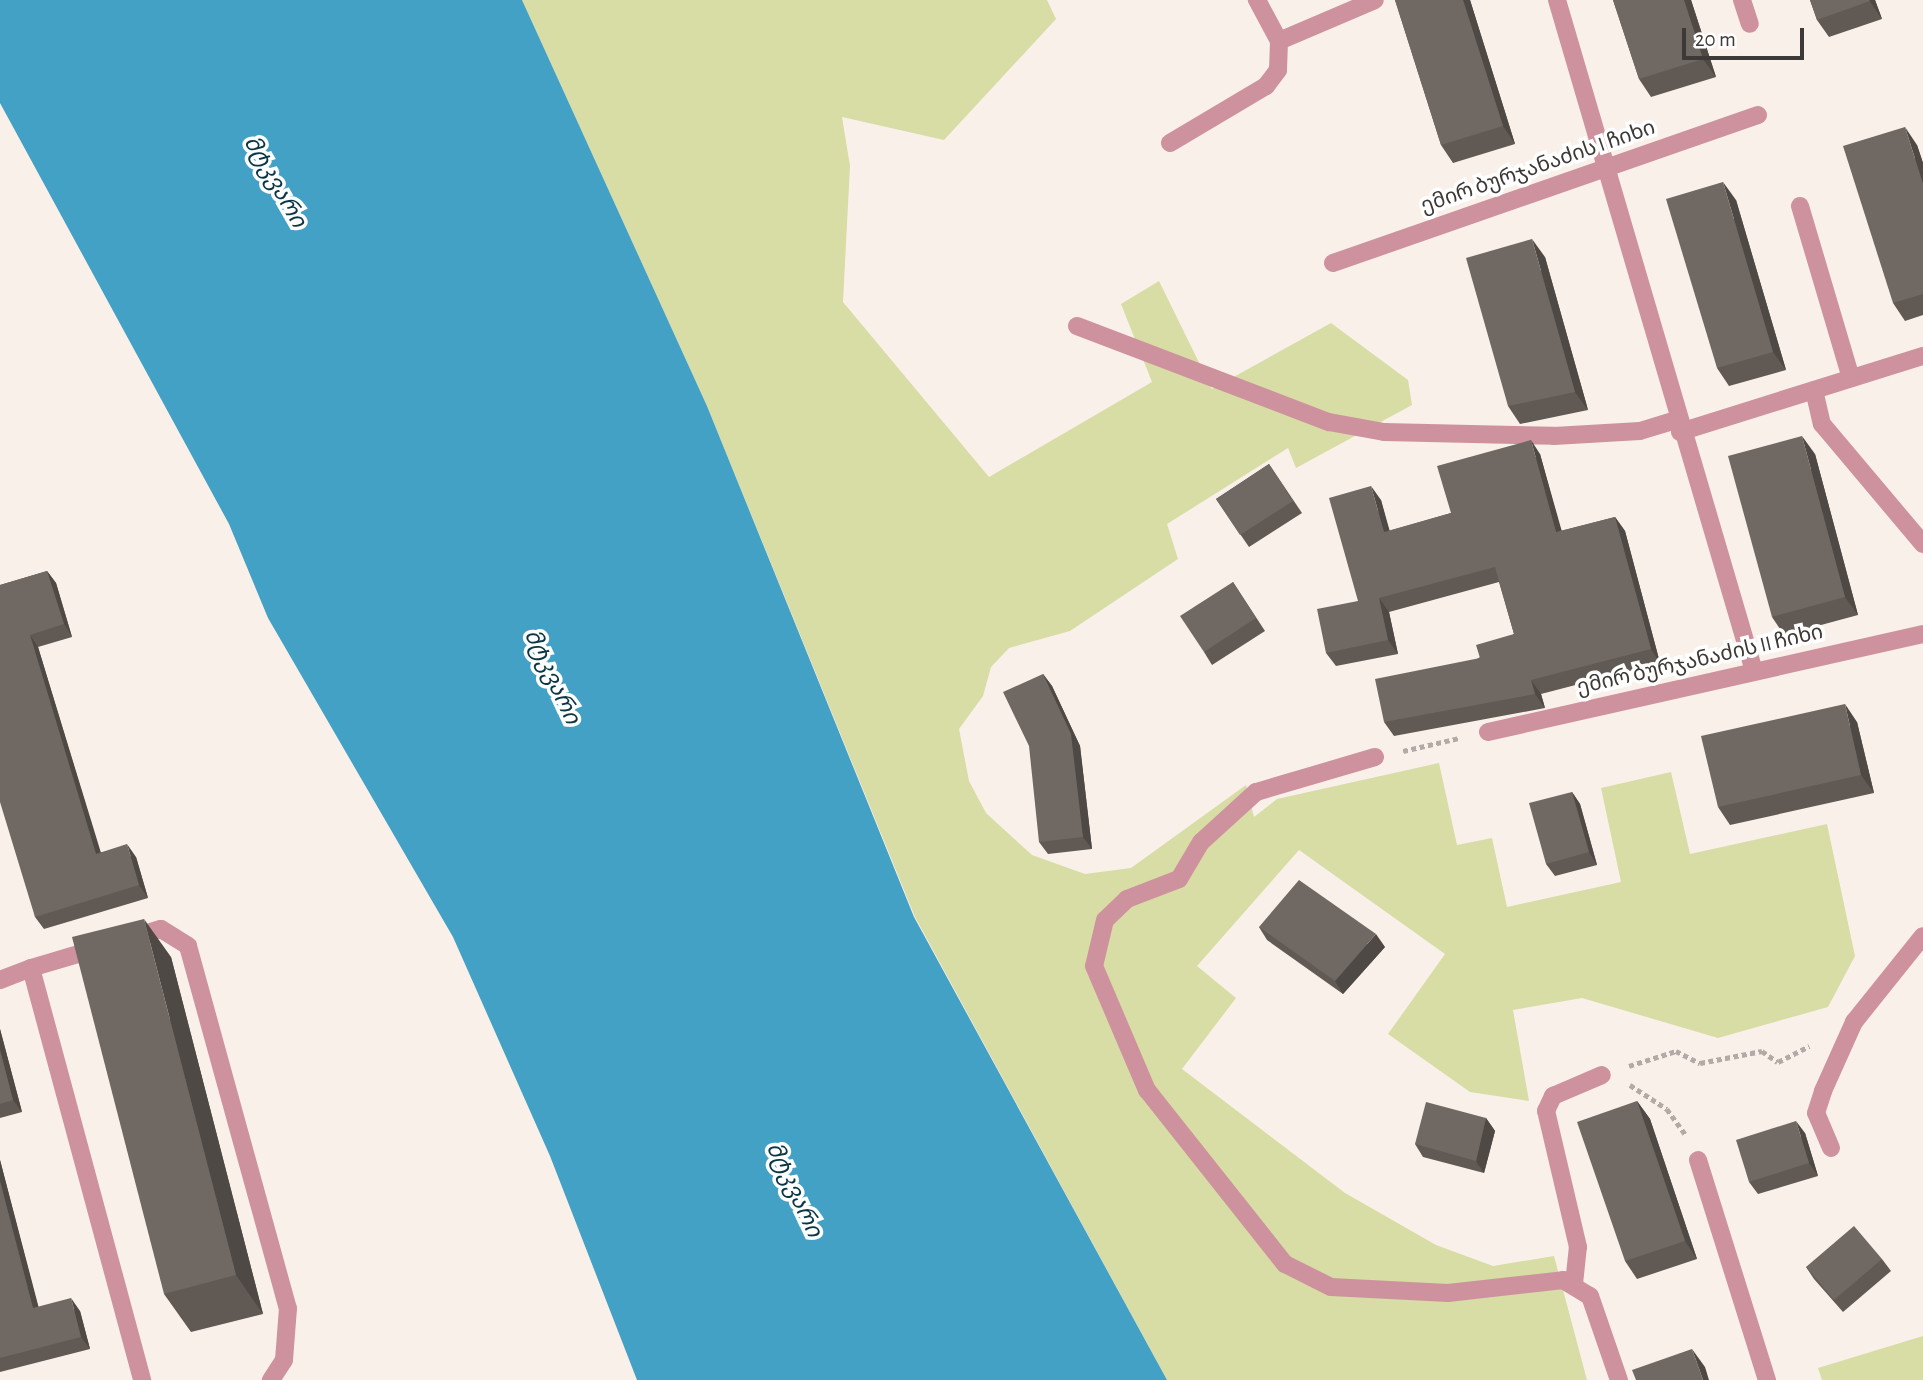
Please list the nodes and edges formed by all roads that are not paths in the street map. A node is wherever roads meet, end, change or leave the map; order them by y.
1 (1256, 0) edge
2 (1375, 0) edge
3 (1557, 0) edge
4 (1742, 0) edge
5 (1750, 24) dead end
6 (1279, 41) junction
7 (1758, 115) dead end
8 (1170, 144) dead end
9 (1610, 164) junction
10 (1800, 206) dead end
11 (1333, 263) dead end
12 (1077, 327) dead end
13 (1923, 356) edge
14 (1851, 378) junction
15 (1814, 390) junction
16 (1678, 426) junction
17 (1923, 544) edge
18 (1923, 634) edge
19 (1754, 671) junction
20 (1488, 732) road end
21 (1375, 758) road end
22 (1923, 936) edge
23 (31, 968) junction
24 (0, 980) edge
25 (1602, 1075) road end
26 (1831, 1148) dead end
27 (1698, 1160) road end
28 (1574, 1284) junction
29 (142, 1380) edge
30 (271, 1380) edge
31 (1619, 1380) edge
32 (1767, 1380) edge

1 - 6 street
2 - 6 street
3 - 9 street
4 - 5 street
6 - 8 street
7 - 9 street, ემირ ბურჯანაძის I ჩიხი
9 - 11 street, ემირ ბურჯანაძის I ჩიხი
9 - 16 street
10 - 14 street
12 - 16 street
13 - 14 street
14 - 15 street
15 - 16 street
15 - 17 street
16 - 19 street
18 - 19 street, ემირ ბურჯანაძის II ჩიხი
19 - 20 street, ემირ ბურჯანაძის II ჩიხი
21 - 28 street
22 - 26 street
23 - 24 street
23 - 29 street
23 - 30 street
25 - 28 street
27 - 32 street
28 - 31 street

